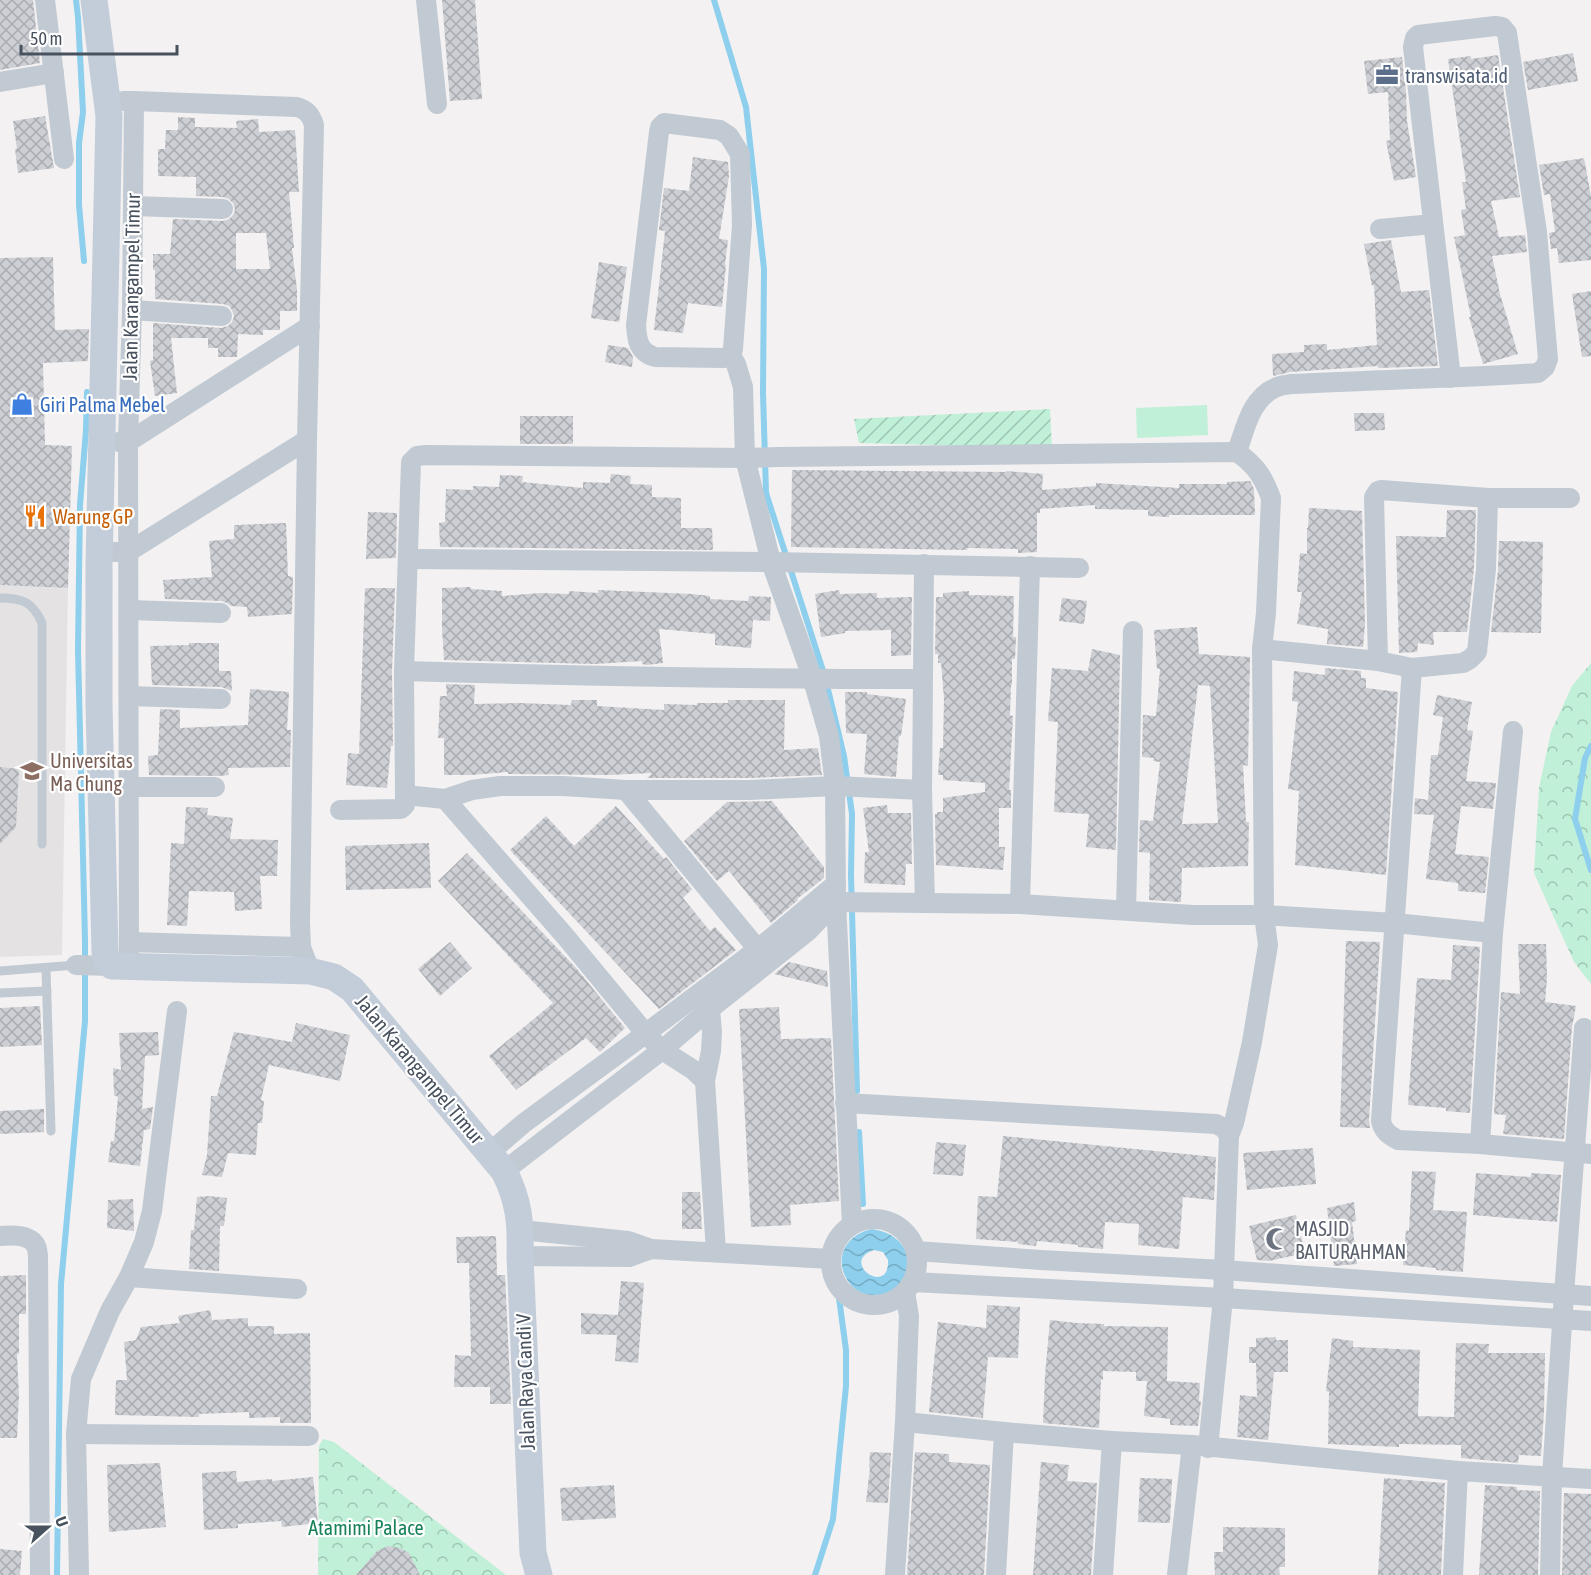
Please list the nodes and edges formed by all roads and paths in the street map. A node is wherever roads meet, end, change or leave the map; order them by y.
1 (45, 0) edge
2 (94, 0) edge
3 (426, 0) edge
4 (54, 73) junction
5 (0, 82) edge
6 (121, 101) junction
7 (437, 104) dead end
8 (64, 159) dead end
9 (133, 206) junction
10 (223, 209) dead end
11 (1433, 224) junction
12 (1380, 229) dead end
13 (132, 310) junction
14 (222, 316) dead end
15 (310, 326) junction
16 (731, 356) junction
17 (1451, 378) junction
18 (307, 440) junction
19 (115, 442) junction
20 (1238, 452) junction
21 (750, 458) junction
22 (1488, 498) junction
23 (1570, 498) dead end
24 (99, 552) junction
25 (128, 552) junction
26 (409, 559) junction
27 (783, 563) junction
28 (924, 564) junction
29 (1030, 566) junction
30 (1079, 568) dead end
31 (0, 598) edge
32 (129, 610) junction
33 (221, 613) dead end
34 (1133, 631) dead end
35 (1262, 649) junction
36 (1378, 661) junction
37 (1412, 668) junction
38 (404, 671) junction
39 (822, 679) junction
40 (922, 679) junction
41 (129, 696) junction
42 (221, 699) dead end
43 (1513, 731) dead end
44 (128, 786) junction
45 (836, 786) junction
46 (215, 787) dead end
47 (626, 790) junction
48 (922, 790) junction
49 (405, 795) junction
50 (445, 799) junction
51 (340, 810) dead end
52 (42, 844) dead end
53 (842, 897) junction
54 (925, 903) junction
55 (1020, 904) junction
56 (1126, 910) junction
57 (1264, 915) junction
58 (1395, 923) junction
59 (1493, 933) junction
60 (764, 956) junction
61 (306, 959) junction
62 (117, 960) junction
63 (76, 965) joint
64 (46, 969) junction
65 (0, 971) edge
66 (47, 991) junction
67 (0, 993) edge
68 (710, 1009) junction
69 (177, 1011) dead end
70 (1584, 1028) dead end
71 (646, 1034) junction
72 (662, 1050) junction
73 (705, 1081) junction
74 (845, 1103) junction
75 (51, 1131) dead end
76 (1228, 1136) junction
77 (1480, 1144) junction
78 (1583, 1153) edge
79 (502, 1171) junction
80 (852, 1225) junction
81 (0, 1236) edge
82 (521, 1243) junction
83 (916, 1251) junction
84 (716, 1252) junction
85 (831, 1259) junction
86 (1041, 1260) junction
87 (1223, 1270) junction
88 (129, 1277) junction
89 (909, 1287) junction
90 (297, 1289) dead end
91 (1039, 1289) junction
92 (1564, 1294) junction
93 (1591, 1296) edge
94 (1223, 1298) junction
95 (1563, 1319) junction
96 (1591, 1321) edge
97 (905, 1422) junction
98 (1004, 1432) junction
99 (76, 1434) junction
100 (309, 1436) dead end
101 (1112, 1441) junction
102 (1200, 1446) junction
103 (1458, 1471) junction
104 (1552, 1476) junction
105 (1591, 1479) edge
106 (40, 1575) edge
107 (78, 1575) edge
108 (539, 1575) edge
109 (895, 1575) edge
110 (996, 1575) edge
111 (1103, 1575) edge
112 (1177, 1575) edge
113 (1453, 1575) edge
114 (1550, 1575) edge

1 - 4 street
2 - 6 street, Jalan Karangampel Timur
3 - 7 street
4 - 5 street
4 - 8 street
6 - 9 street, Jalan Karangampel Timur
6 - 15 street
6 - 19 street, Jalan Karangampel Timur
9 - 10 street
9 - 13 street, Jalan Karangampel Timur
11 - 12 street
11 - 17 street
11 - 17 street
13 - 14 street
13 - 19 street, Jalan Karangampel Timur
15 - 18 street
15 - 19 street
16 - 16 street
16 - 21 street
17 - 20 street
18 - 25 street
18 - 61 street
19 - 24 street, Jalan Karangampel Timur
19 - 25 street, Jalan Karangampel Timur
20 - 21 street
20 - 35 street
21 - 26 street
21 - 27 street
22 - 23 street
22 - 36 street
22 - 37 street
24 - 25 street
24 - 62 street, Jalan Karangampel Timur
25 - 32 street, Jalan Karangampel Timur
26 - 27 street
26 - 38 street
27 - 28 street
27 - 39 street
28 - 29 street
28 - 40 street
29 - 30 street
29 - 55 street
31 - 52 lane
32 - 33 street
32 - 41 street, Jalan Karangampel Timur
34 - 56 street
35 - 36 street
35 - 57 street
36 - 37 street
37 - 58 street
38 - 39 street
38 - 49 street
39 - 40 street
39 - 45 street
40 - 48 street
41 - 42 street
41 - 44 street, Jalan Karangampel Timur
43 - 59 street
44 - 46 street
44 - 62 street, Jalan Karangampel Timur
45 - 47 street
45 - 48 street
45 - 53 street
47 - 50 street
47 - 60 street
48 - 54 street
49 - 50 street
49 - 51 street
50 - 71 street
53 - 54 street
53 - 60 street
53 - 74 street
54 - 55 street
55 - 56 street
56 - 57 street
57 - 58 street
57 - 76 street
58 - 59 street
58 - 77 street
59 - 77 street
60 - 68 street
60 - 71 street
61 - 62 street, Jalan Karangampel Timur
61 - 79 street, Jalan Karangampel Timur
62 - 63 street, Jalan Karangampel Timur
63 - 64 lane
64 - 65 lane
64 - 66 lane
66 - 67 lane
66 - 75 lane
68 - 72 street
68 - 73 street
69 - 88 street
70 - 78 street
71 - 72 street
71 - 79 street
72 - 73 street
72 - 79 street
73 - 84 street
74 - 76 street
74 - 80 street
76 - 87 street
77 - 78 street
78 - 92 street
79 - 82 street, Jalan Raya Candi V
80 - 83 street
80 - 85 street
81 - 106 street
82 - 84 street
82 - 108 street, Jalan Raya Candi V
83 - 86 street
83 - 89 street
84 - 85 street
85 - 89 street
86 - 87 street
86 - 91 street
87 - 92 street
87 - 94 street
88 - 90 street
88 - 99 street
89 - 91 street
89 - 97 street
91 - 94 street
92 - 93 street
92 - 95 street
94 - 95 street
94 - 102 street
95 - 96 street
95 - 104 street
97 - 98 street
97 - 109 street
98 - 101 street
98 - 110 street
99 - 100 street
99 - 107 street
101 - 102 street
101 - 111 street
102 - 103 street
102 - 112 street
103 - 104 street
103 - 113 street
104 - 105 street
104 - 114 street

